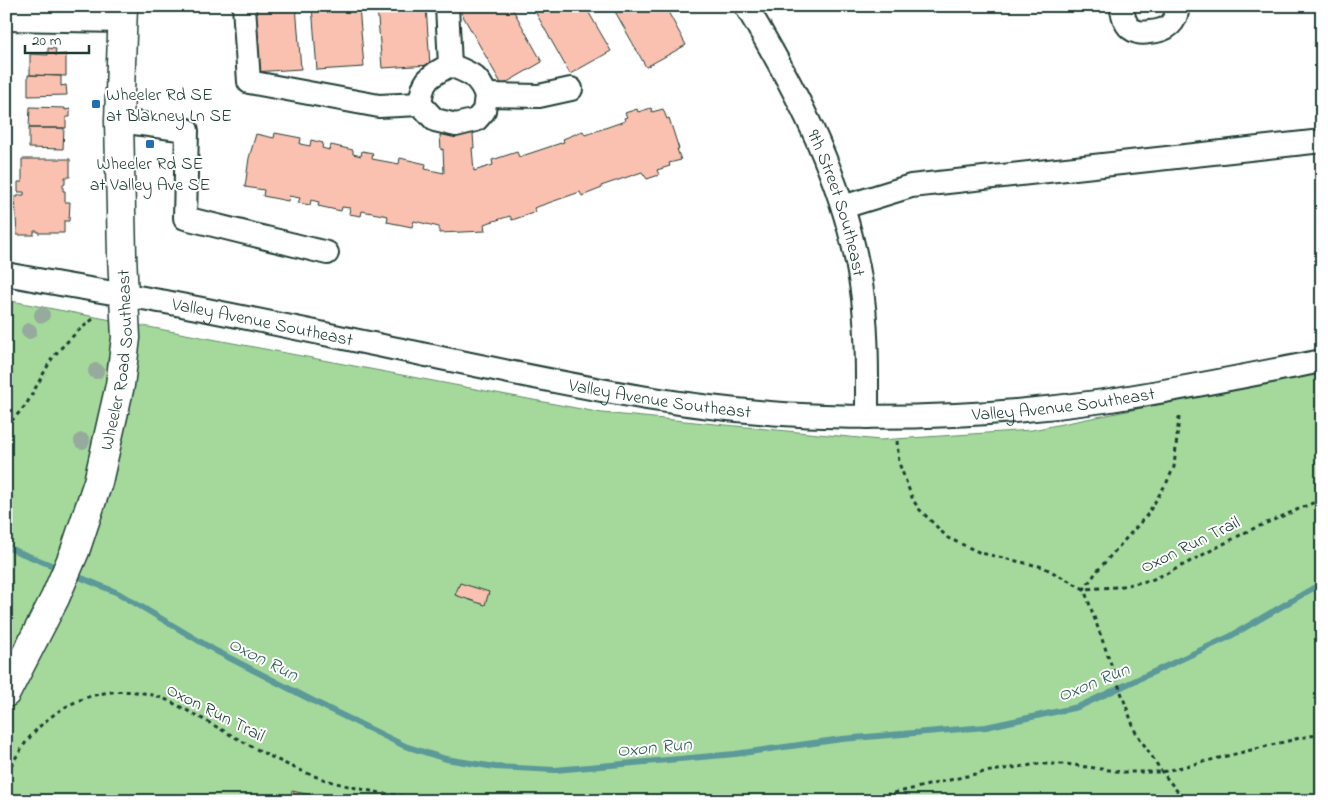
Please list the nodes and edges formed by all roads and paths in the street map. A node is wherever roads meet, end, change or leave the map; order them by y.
1 (244, 6) edge
2 (447, 6) edge
3 (746, 6) edge
4 (1121, 6) edge
5 (1178, 6) edge
6 (122, 14) edge
7 (6, 19) edge
8 (450, 64) junction
9 (571, 89) dead end
10 (486, 95) junction
11 (420, 104) junction
12 (119, 121) junction
13 (1322, 141) edge
14 (844, 207) junction
15 (327, 253) dead end
16 (6, 274) edge
17 (124, 295) junction
18 (93, 319) dead end
19 (1322, 361) edge
20 (867, 417) junction
21 (1179, 417) dead end
22 (6, 427) edge
23 (897, 441) dead end
24 (1322, 499) edge
25 (1084, 589) junction
26 (6, 692) edge
27 (1322, 734) edge
28 (6, 772) edge
29 (1162, 772) junction
30 (437, 801) edge
31 (847, 801) edge
32 (1186, 801) edge

1 - 11 street
2 - 8 street
3 - 14 street, 9th Street Southeast
4 - 5 street
6 - 7 street
6 - 12 main road, Wheeler Road Southeast
8 - 10 street
8 - 11 street
9 - 10 street
10 - 11 street
12 - 15 street
12 - 17 main road, Wheeler Road Southeast
13 - 14 street
14 - 20 street, 9th Street Southeast
16 - 17 street, Valley Avenue Southeast
17 - 20 street, Valley Avenue Southeast
17 - 26 main road, Wheeler Road Southeast
18 - 22 path
19 - 20 street, Valley Avenue Southeast
21 - 25 path
23 - 25 path, Oxon Run Trail
24 - 25 path, Oxon Run Trail
25 - 29 path
27 - 29 path
28 - 30 path, Oxon Run Trail
29 - 31 path
29 - 32 path

